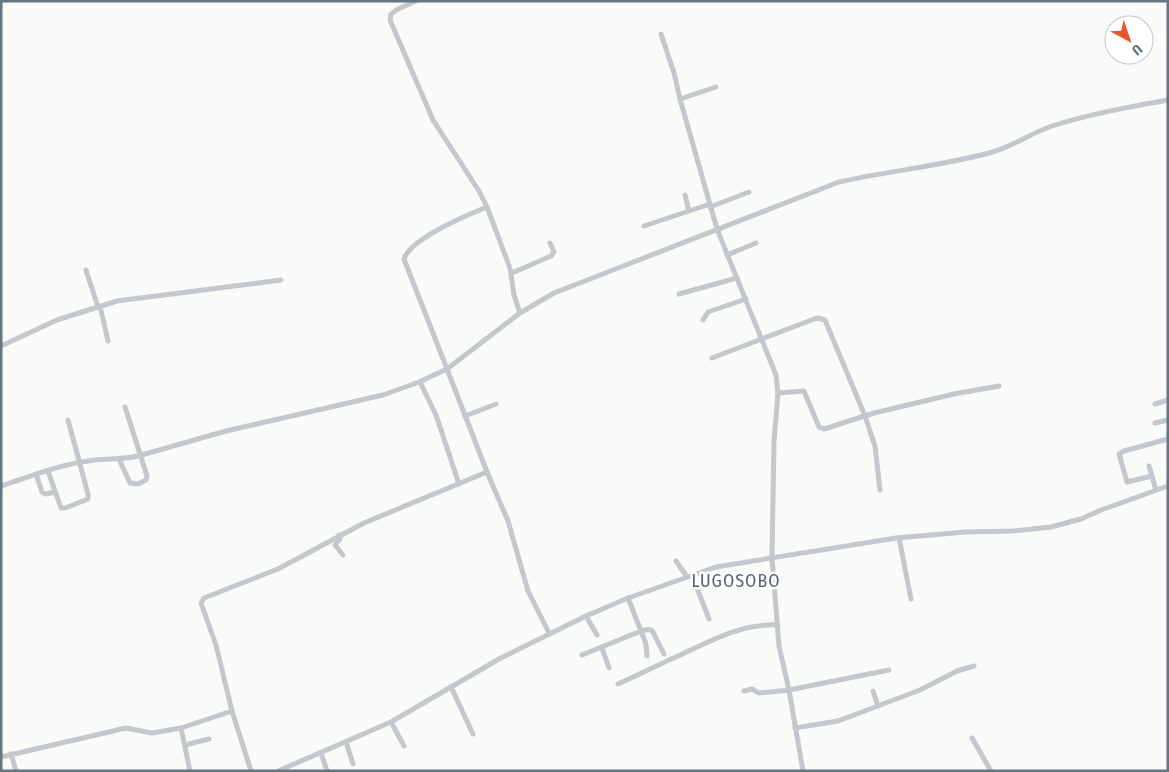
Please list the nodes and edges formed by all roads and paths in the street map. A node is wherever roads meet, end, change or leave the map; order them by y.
1 (416, 1) edge
2 (661, 34) dead end
3 (716, 87) dead end
4 (680, 99) junction
5 (1168, 100) edge
6 (749, 192) dead end
7 (684, 194) dead end
8 (710, 206) junction
9 (487, 207) junction
10 (689, 211) junction
11 (644, 226) dead end
12 (717, 229) junction
13 (550, 243) dead end
14 (756, 244) dead end
15 (728, 255) junction
16 (86, 270) dead end
17 (512, 273) junction
18 (737, 278) junction
19 (282, 280) dead end
20 (679, 294) dead end
21 (746, 299) junction
22 (99, 307) junction
23 (520, 313) junction
24 (703, 320) dead end
25 (763, 339) junction
26 (108, 341) dead end
27 (1, 346) edge
28 (712, 358) dead end
29 (446, 369) junction
30 (420, 382) junction
31 (998, 386) dead end
32 (778, 394) junction
33 (1168, 400) edge
34 (496, 404) dead end
35 (1155, 404) dead end
36 (125, 407) dead end
37 (465, 416) junction
38 (865, 416) junction
39 (68, 420) dead end
40 (1168, 420) edge
41 (1155, 423) dead end
42 (1168, 438) edge
43 (140, 456) junction
44 (119, 459) junction
45 (78, 462) junction
46 (1149, 466) dead end
47 (48, 471) junction
48 (487, 472) junction
49 (36, 474) junction
50 (1152, 476) junction
51 (459, 484) junction
52 (1, 486) edge
53 (1168, 486) edge
54 (880, 490) dead end
55 (1156, 490) junction
56 (55, 492) junction
57 (339, 535) junction
58 (899, 538) junction
59 (343, 555) dead end
60 (772, 558) junction
61 (676, 560) dead end
62 (690, 576) junction
63 (628, 598) junction
64 (911, 598) dead end
65 (586, 616) junction
66 (709, 619) dead end
67 (778, 625) junction
68 (641, 631) junction
69 (549, 633) junction
70 (597, 635) dead end
71 (602, 648) junction
72 (664, 654) dead end
73 (582, 655) dead end
74 (647, 656) dead end
75 (974, 666) dead end
76 (609, 668) dead end
77 (889, 670) dead end
78 (618, 684) dead end
79 (451, 687) junction
80 (789, 690) junction
81 (744, 691) dead end
82 (873, 691) dead end
83 (878, 706) junction
84 (232, 711) junction
85 (391, 722) junction
86 (181, 728) junction
87 (795, 728) junction
88 (473, 734) dead end
89 (972, 738) dead end
90 (208, 739) dead end
91 (346, 742) junction
92 (185, 745) junction
93 (404, 746) dead end
94 (321, 752) junction
95 (11, 754) junction
96 (1, 757) edge
97 (353, 764) dead end
98 (16, 771) edge
99 (190, 771) edge
100 (251, 771) edge
101 (278, 771) edge
102 (327, 771) edge
103 (803, 771) edge
104 (991, 771) edge

1 - 9 street
2 - 4 street
3 - 4 street
4 - 8 street
5 - 12 street
6 - 8 street
7 - 10 street
8 - 10 street
8 - 12 street
9 - 17 street
9 - 29 street
10 - 11 street
12 - 15 street
12 - 23 street
13 - 17 street
14 - 15 street
15 - 18 street
16 - 22 street
17 - 23 street
18 - 20 street
18 - 21 street
19 - 22 street
21 - 24 street
21 - 25 street
22 - 26 street
22 - 27 street
23 - 29 street
25 - 28 street
25 - 32 street
25 - 38 street
29 - 30 street
29 - 37 street
30 - 43 street
30 - 51 street
31 - 38 street
32 - 38 street
32 - 60 street
33 - 35 street
34 - 37 street
36 - 43 street
37 - 48 street
38 - 54 street
39 - 45 street
40 - 41 street
42 - 50 street
43 - 44 street
43 - 44 street
44 - 45 street
45 - 47 street
45 - 56 street
46 - 50 street
47 - 49 street
47 - 56 street
48 - 51 street
48 - 69 street
49 - 52 street
49 - 56 street
50 - 55 street
51 - 57 street
53 - 55 street
55 - 58 street
57 - 59 street
57 - 84 street
58 - 60 street
58 - 64 street
60 - 62 street
60 - 67 street
61 - 62 street
62 - 63 street
62 - 66 street
63 - 65 street
63 - 68 street
65 - 69 street
65 - 70 street
67 - 78 street
67 - 80 street
68 - 71 street
68 - 72 street
68 - 74 street
69 - 79 street
71 - 73 street
71 - 76 street
75 - 83 street
77 - 80 street
79 - 85 street
79 - 88 street
80 - 81 street
80 - 87 street
82 - 83 street
83 - 87 street
84 - 86 street
84 - 100 street
85 - 91 street
85 - 93 street
86 - 92 street
86 - 95 street
87 - 103 street
89 - 104 street
90 - 92 street
91 - 94 street
91 - 97 street
92 - 99 street
94 - 101 street
94 - 102 street
95 - 96 street
95 - 98 street

